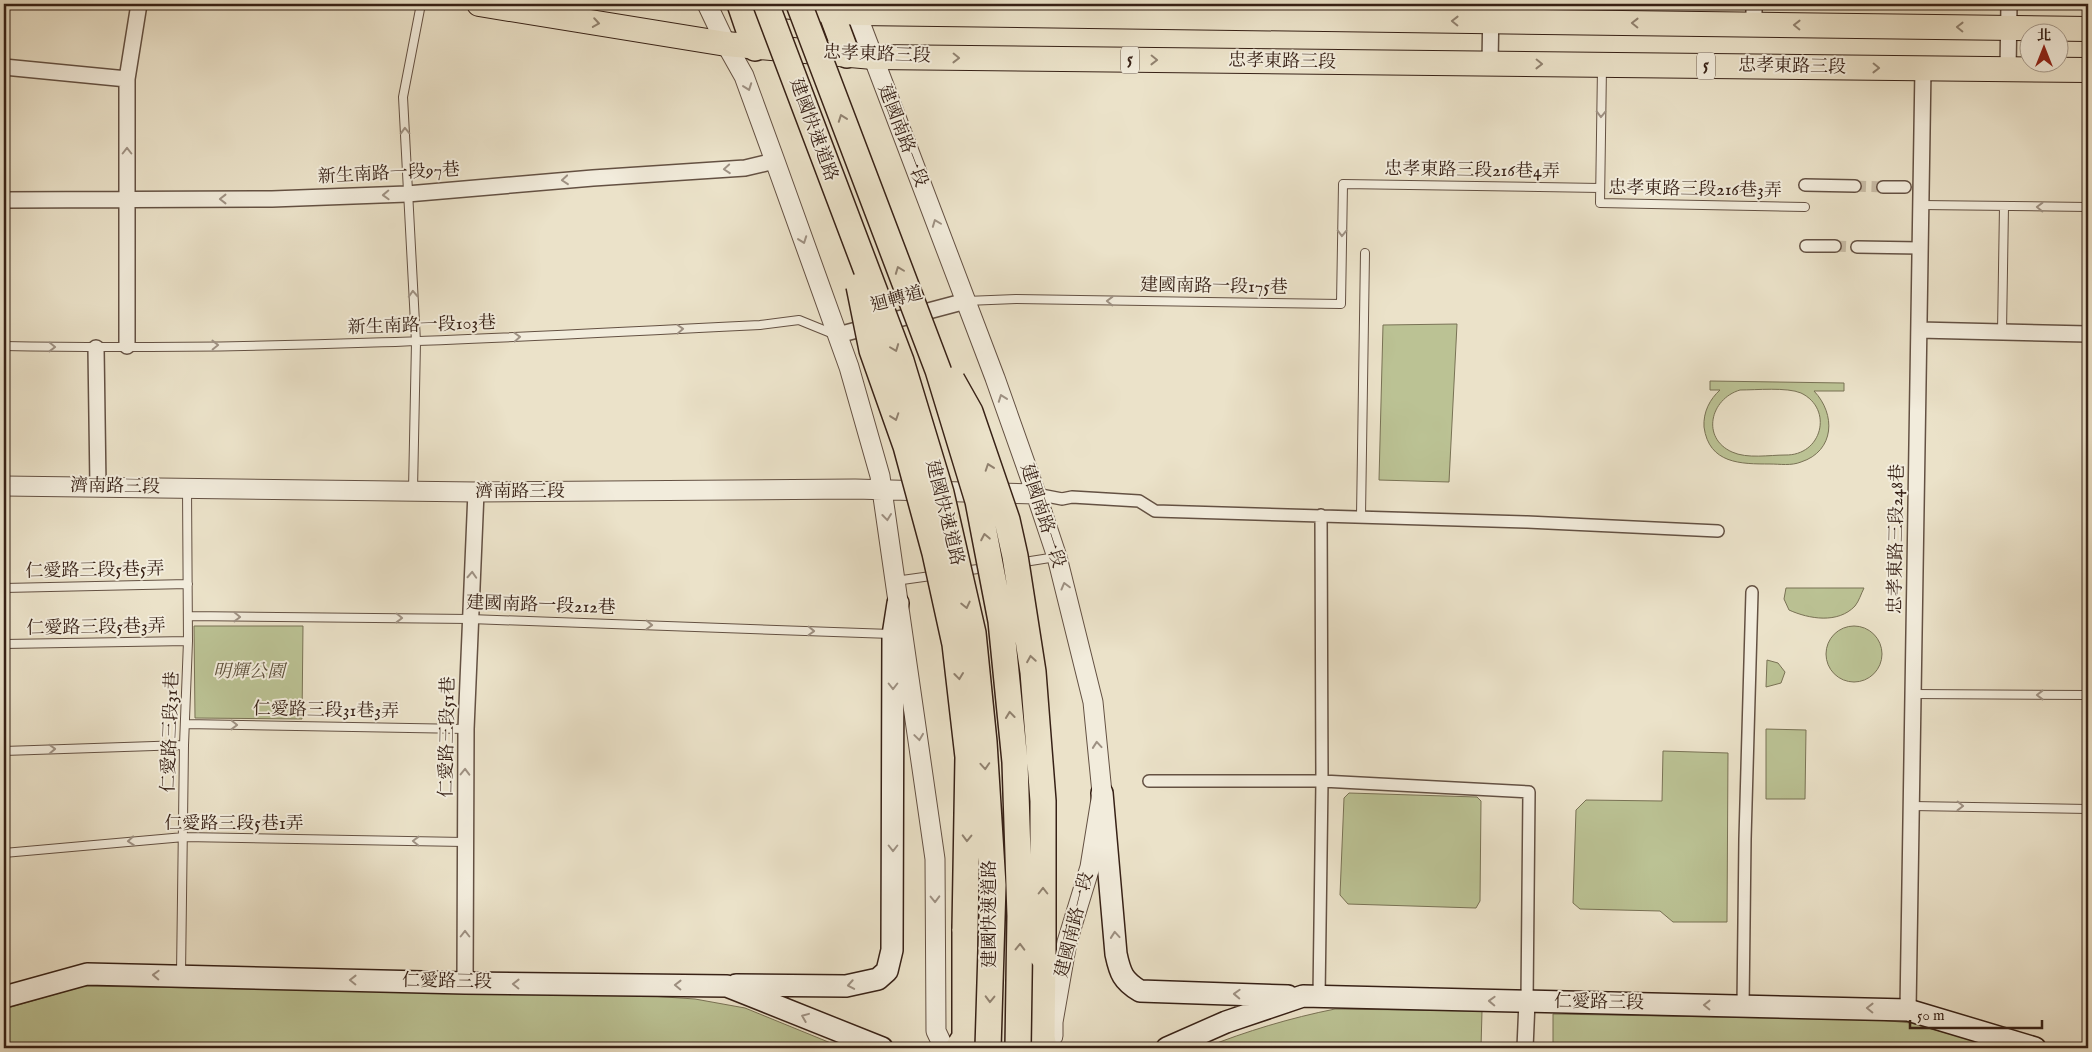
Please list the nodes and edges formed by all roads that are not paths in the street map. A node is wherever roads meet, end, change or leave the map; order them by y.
1 (140, 4) edge
2 (421, 4) edge
3 (479, 4) edge
4 (706, 4) edge
5 (740, 4) edge
6 (759, 4) edge
7 (766, 4) edge
8 (799, 4) edge
9 (2009, 4) edge
10 (842, 8) edge
11 (1491, 13) edge
12 (1754, 14) edge
13 (2008, 28) junction
14 (2088, 29) edge
15 (726, 44) junction
16 (755, 48) junction
17 (848, 56) junction
18 (873, 57) junction
19 (1490, 64) junction
20 (1602, 65) junction
21 (4, 67) edge
22 (1923, 68) junction
23 (2008, 70) junction
24 (2088, 70) edge
25 (127, 79) junction
26 (775, 161) junction
27 (1343, 184) joint
28 (1805, 185) dead end
29 (1855, 186) tunnel mouth
30 (1883, 187) tunnel mouth
31 (1905, 187) dead end
32 (1600, 188) junction
33 (407, 194) junction
34 (4, 200) edge
35 (127, 200) junction
36 (1921, 206) junction
37 (2004, 206) junction
38 (1805, 207) dead end
39 (2088, 208) edge
40 (845, 218) junction
41 (1806, 246) dead end
42 (1835, 246) tunnel mouth
43 (1858, 247) tunnel mouth
44 (1920, 248) junction
45 (1365, 252) dead end
46 (966, 301) junction
47 (917, 316) junction
48 (1919, 330) junction
49 (2002, 332) junction
50 (2088, 334) edge
51 (838, 336) junction
52 (416, 342) junction
53 (4, 346) edge
54 (127, 346) junction
55 (96, 348) junction
56 (4, 486) edge
57 (98, 487) junction
58 (187, 488) junction
59 (883, 489) junction
60 (413, 491) junction
61 (476, 492) junction
62 (1036, 494) junction
63 (1321, 515) junction
64 (1362, 516) junction
65 (1718, 531) dead end
66 (1057, 557) junction
67 (1009, 564) dead end
68 (1000, 566) dead end
69 (895, 581) junction
70 (188, 584) junction
71 (4, 588) edge
72 (1752, 592) dead end
73 (898, 603) junction
74 (188, 616) junction
75 (470, 619) junction
76 (893, 635) junction
77 (188, 641) junction
78 (4, 644) edge
79 (1913, 694) junction
80 (2088, 695) edge
81 (185, 724) junction
82 (466, 729) junction
83 (184, 745) junction
84 (4, 751) edge
85 (1149, 781) dead end
86 (1322, 781) junction
87 (1102, 793) junction
88 (1912, 806) junction
89 (2088, 809) edge
90 (184, 837) junction
91 (464, 842) junction
92 (4, 853) edge
93 (181, 976) junction
94 (464, 983) junction
95 (727, 986) junction
96 (4, 997) edge
97 (1311, 997) junction
98 (1527, 1002) junction
99 (1743, 1006) junction
100 (1908, 1010) junction
101 (882, 1048) edge
102 (944, 1048) edge
103 (958, 1048) edge
104 (988, 1048) edge
105 (1018, 1048) edge
106 (1044, 1048) edge
107 (1050, 1048) edge
108 (1167, 1048) edge
109 (1525, 1048) edge
110 (2035, 1048) edge

1 - 25 street
33 -> 2 lane
3 -> 15 main road, 忠孝東路三段 / 5
4 - 15 street
5 - 16 highway
6 - 10 main road
7 - 40 highway, 建國快速道路, bridge
47 -> 8 highway, 建國快速道路, bridge
9 - 13 street
11 -> 10 main road
10 - 17 highway
10 - 18 street, 建國南路一段
12 -> 11 main road
11 - 19 street
13 -> 12 main road
13 - 14 main road
13 - 23 street
15 - 16 main road, 忠孝東路三段 / 5
15 -> 26 street
16 - 17 main road, 忠孝東路三段 / 5
17 - 18 main road, 忠孝東路三段 / 5
18 -> 19 main road, 忠孝東路三段 / 5
46 -> 18 street, 建國南路一段
19 -> 20 main road, 忠孝東路三段 / 5
20 -> 22 main road, 忠孝東路三段 / 5
20 -> 32 lane
21 - 25 street
22 - 23 main road, 忠孝東路三段 / 5
22 - 36 street, 忠孝東路三段248巷
23 - 24 main road, 忠孝東路三段 / 5
35 -> 25 street
26 -> 33 street, 新生南路一段97巷
26 -> 51 street
27 - 32 lane, 忠孝東路三段216巷4弄
27 -> 46 lane, 建國南路一段175巷
28 - 29 street
30 - 31 street
32 - 38 lane, 忠孝東路三段216巷3弄
33 -> 35 street, 新生南路一段97巷
52 -> 33 lane
34 - 35 street, 新生南路一段97巷
35 - 54 street
36 - 37 lane
36 - 44 street, 忠孝東路三段248巷
39 -> 37 lane
37 - 49 lane
40 -> 103 highway, bridge
40 -> 104 highway, 建國快速道路, bridge
41 - 42 street
43 - 44 street
44 - 48 street, 忠孝東路三段248巷
45 - 64 lane
46 - 51 street, 迴轉道
62 -> 46 street, 建國南路一段
105 -> 47 highway, 建國快速道路, bridge
106 -> 47 highway, bridge
48 - 49 street
48 - 79 street, 忠孝東路三段248巷
49 - 50 street
52 -> 51 lane, 新生南路一段103巷
51 - 59 street
54 -> 52 lane, 新生南路一段103巷
52 - 60 lane
53 -> 55 lane, 新生南路一段103巷
54 - 55 lane, 新生南路一段103巷
55 - 57 street
56 - 57 street, 濟南路三段
57 - 58 street, 濟南路三段
58 - 60 street, 濟南路三段
58 - 70 lane, 仁愛路三段31巷
59 - 61 street, 濟南路三段
59 - 62 street, 濟南路三段
59 -> 69 street
60 - 61 street, 濟南路三段
75 -> 61 street, 仁愛路三段51巷
62 - 63 street
62 - 66 street, 建國南路一段
63 - 64 street
63 - 86 street
64 - 65 street
66 - 67 lane
87 -> 66 street, 建國南路一段
68 - 69 lane
69 - 73 street
70 - 71 lane, 仁愛路三段5巷5弄
70 - 74 lane, 仁愛路三段31巷
72 - 99 street
73 - 76 main road
73 -> 102 street
74 -> 75 lane, 建國南路一段212巷
74 - 77 lane, 仁愛路三段31巷
75 -> 76 lane, 建國南路一段212巷
75 - 82 street, 仁愛路三段51巷
76 -> 95 main road
77 - 78 lane, 仁愛路三段5巷3弄
77 - 81 lane, 仁愛路三段31巷
80 -> 79 lane
79 - 88 street, 忠孝東路三段248巷
81 -> 82 lane, 仁愛路三段31巷3弄
81 - 83 lane, 仁愛路三段31巷
91 -> 82 street, 仁愛路三段51巷
84 -> 83 lane
83 - 90 lane, 仁愛路三段31巷
85 - 86 street
86 - 97 street
86 - 98 street
97 -> 87 main road
87 - 107 street, 建國南路一段
88 -> 89 lane
88 - 100 street, 忠孝東路三段248巷
91 -> 90 lane, 仁愛路三段5巷1弄
90 -> 92 lane, 仁愛路三段5巷1弄
90 - 93 lane, 仁愛路三段31巷
94 -> 91 street, 仁愛路三段51巷
94 -> 93 main road, 仁愛路三段
93 -> 96 main road, 仁愛路三段
95 -> 94 main road, 仁愛路三段
101 -> 95 main road, 仁愛路三段
98 -> 97 main road, 仁愛路三段
97 - 108 main road, 仁愛路三段
99 -> 98 main road, 仁愛路三段
98 - 109 street
100 -> 99 main road, 仁愛路三段
100 - 110 main road, 仁愛路三段

